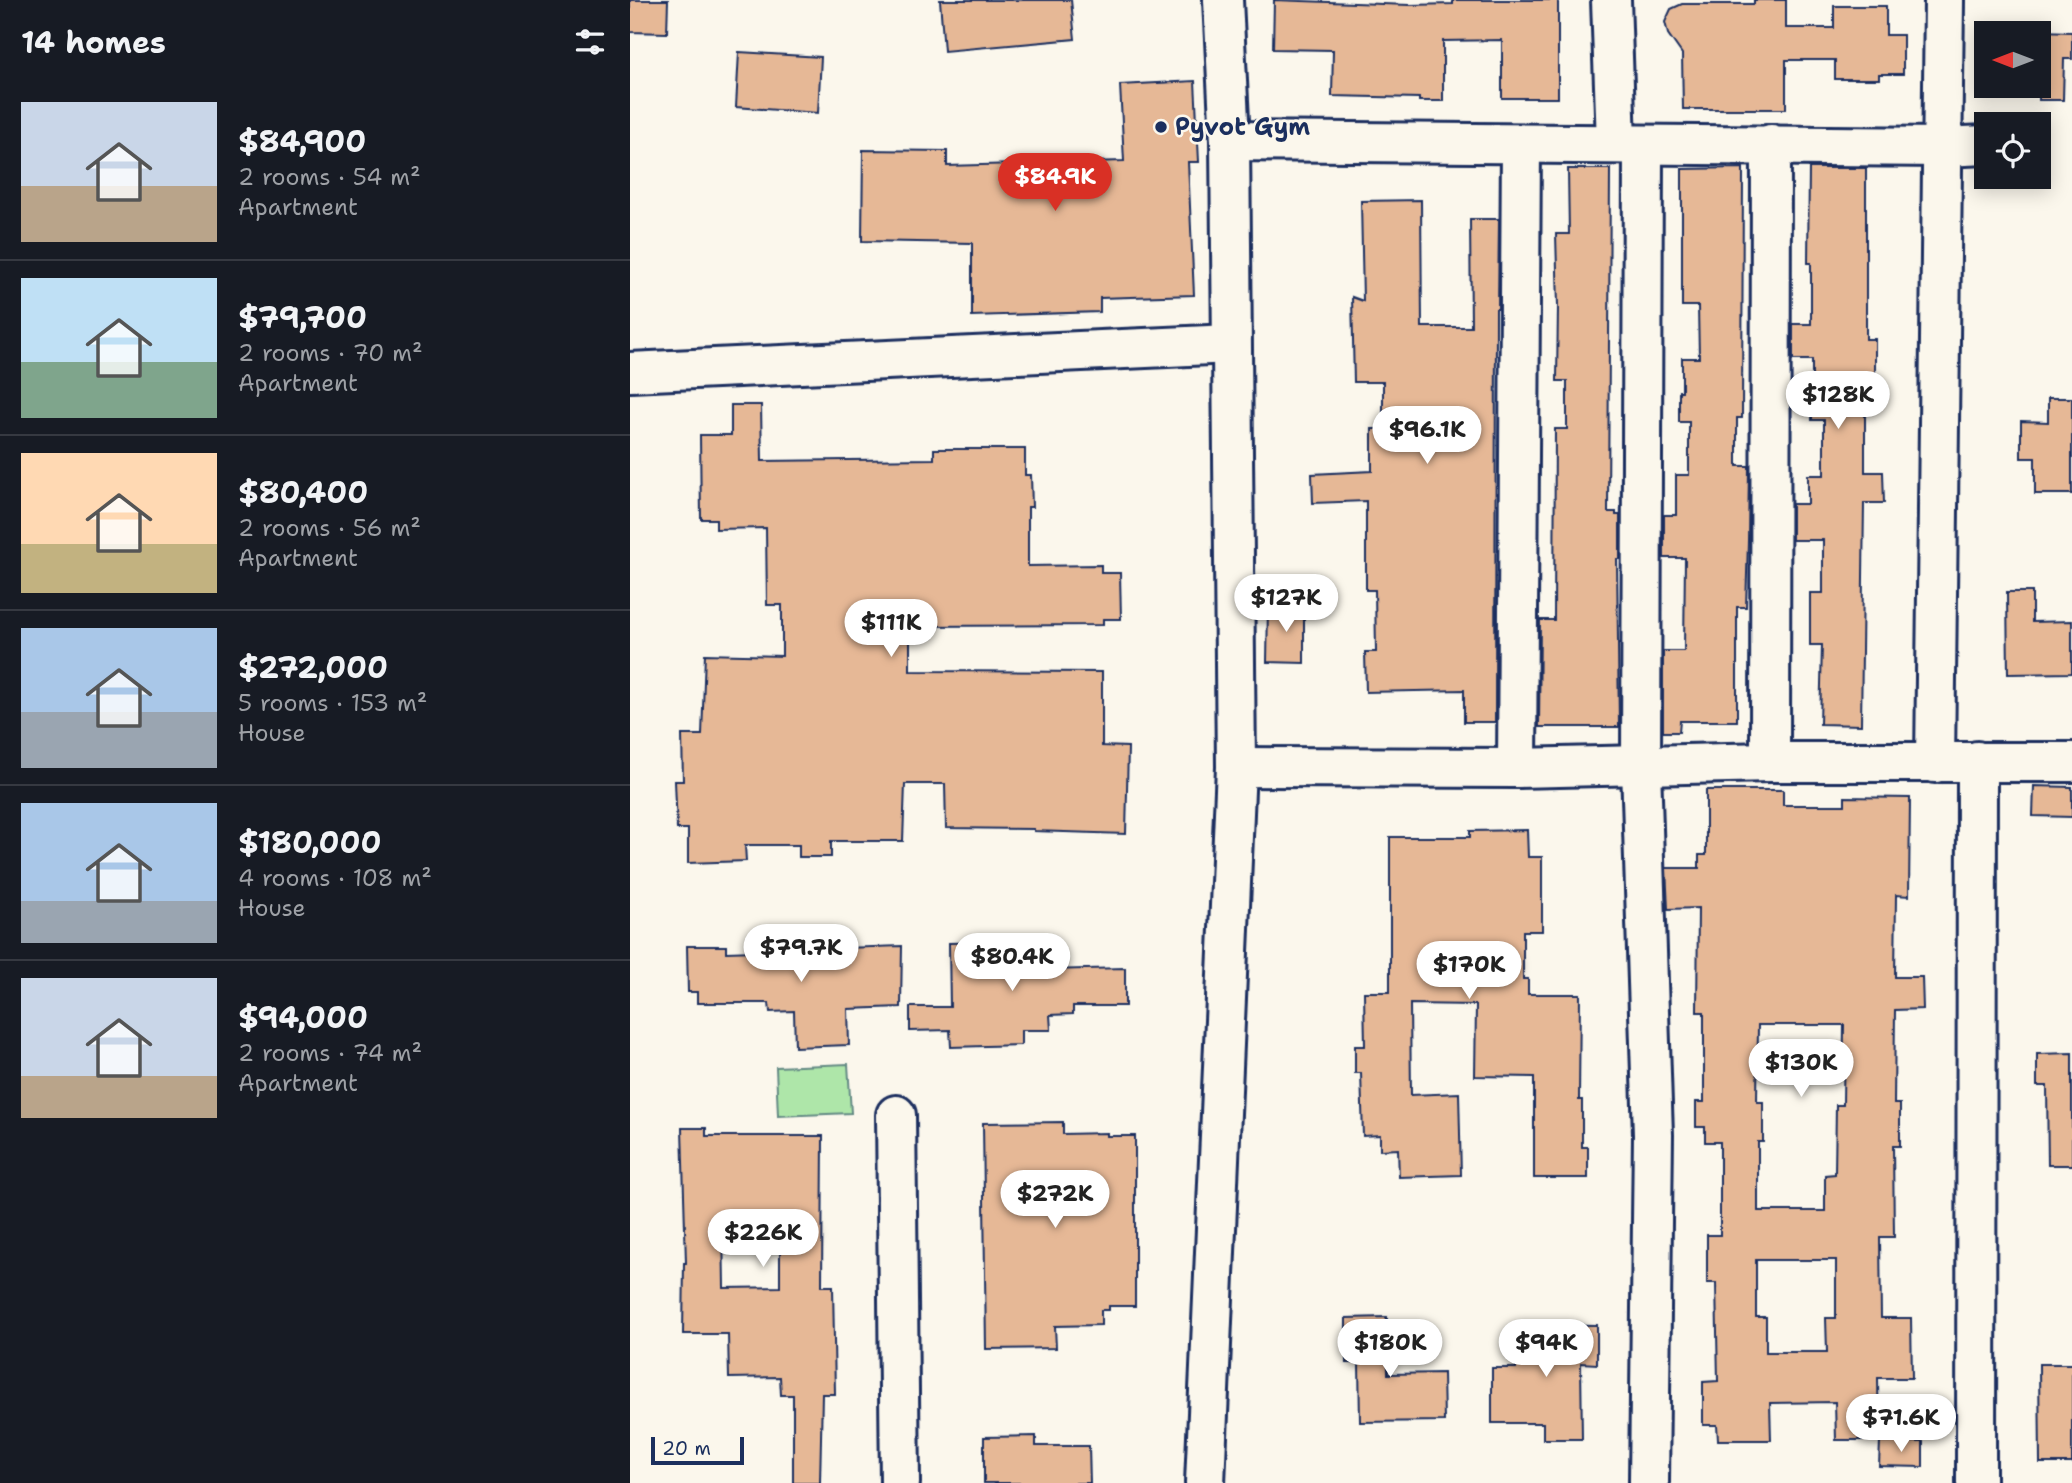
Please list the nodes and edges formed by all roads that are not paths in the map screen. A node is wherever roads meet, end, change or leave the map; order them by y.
1 (1223, 0) edge
2 (1611, 0) edge
3 (1944, 0) edge
4 (1230, 141) junction
5 (1521, 144) junction
6 (1630, 144) junction
7 (1771, 144) junction
8 (1974, 146) edge
9 (1943, 147) junction
10 (1231, 344) junction
11 (630, 372) edge
12 (1978, 761) junction
13 (1770, 762) junction
14 (2072, 762) edge
15 (1935, 763) junction
16 (1236, 767) junction
17 (1641, 767) junction
18 (1517, 768) junction
19 (896, 1115) dead end
20 (900, 1483) edge
21 (1205, 1483) edge
22 (1649, 1483) edge
23 (1976, 1483) edge

1 - 4 street
2 - 6 street
3 - 9 street
4 - 5 street
4 - 10 street
5 - 6 street
5 - 18 street
6 - 7 street
6 - 17 street
7 - 9 street
7 - 13 street
8 - 9 street
9 - 15 street
10 - 11 street
10 - 16 street
12 - 14 street
12 - 15 street
12 - 23 street
13 - 15 street
13 - 17 street
16 - 18 street
16 - 21 street
17 - 18 street
17 - 22 street
19 - 20 street

